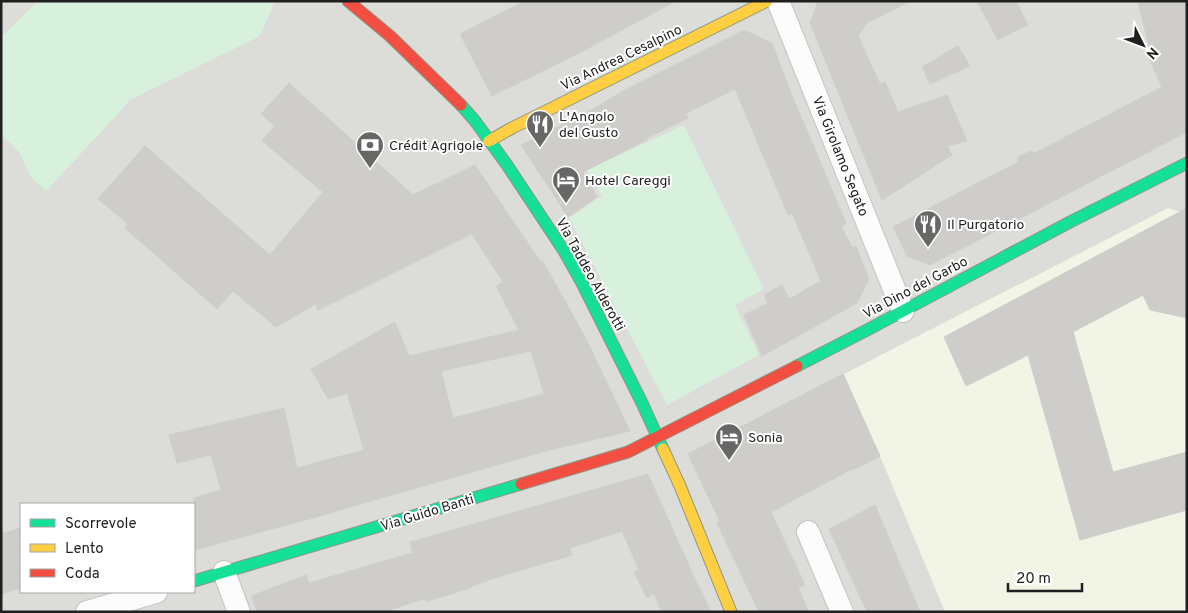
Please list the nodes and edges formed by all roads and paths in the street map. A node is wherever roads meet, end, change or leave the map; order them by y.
1 (348, 1) edge
2 (768, 1) edge
3 (778, 1) edge
4 (489, 141) junction
5 (1187, 163) edge
6 (904, 311) junction
7 (657, 438) junction
8 (808, 532) dead end
9 (224, 572) junction
10 (195, 581) edge
11 (153, 593) edge
12 (87, 612) edge
13 (239, 612) edge
14 (731, 612) edge
15 (842, 612) edge

1 - 4 street, Via Taddeo Alderotti
2 - 4 street, Via Andrea Cesalpino
3 - 6 street, Via Girolamo Segato
4 - 7 street, Via Taddeo Alderotti
5 - 6 street, Via Dino del Garbo
6 - 7 street, Via Dino del Garbo
7 - 9 street, Via Guido Banti
7 - 14 street, Via Taddeo Alderotti
8 - 15 street
9 - 10 street, Via Guido Banti
9 - 13 street
11 - 12 street

